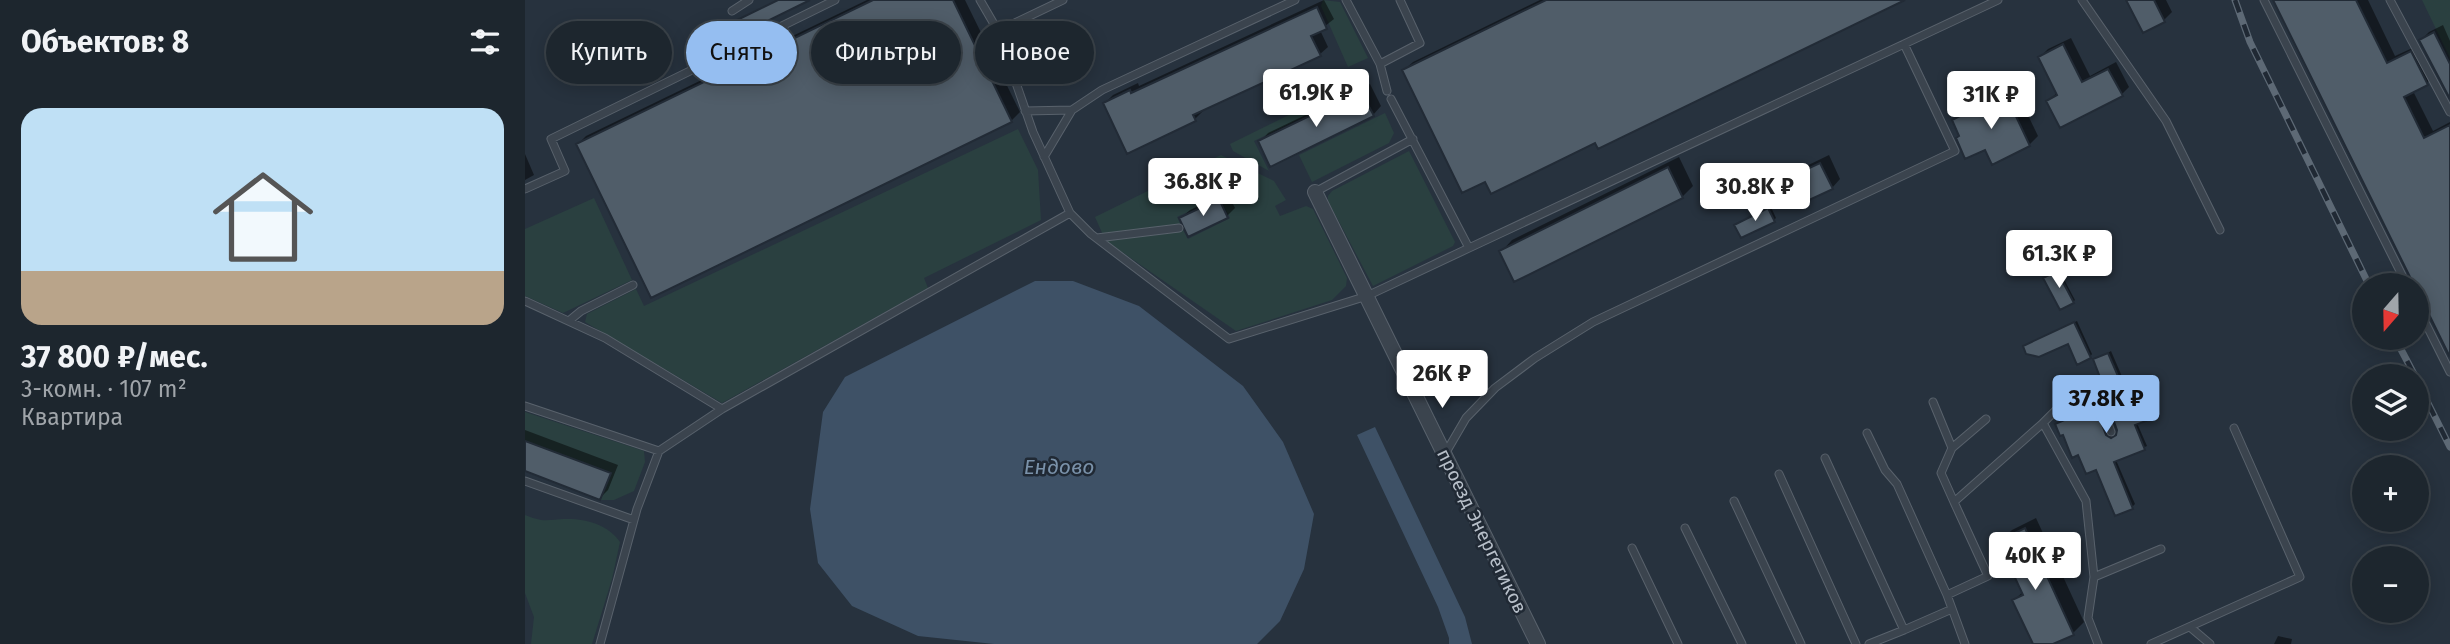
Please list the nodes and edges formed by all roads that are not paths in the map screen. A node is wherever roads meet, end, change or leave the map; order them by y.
1 (749, 0) edge
2 (835, 0) edge
3 (980, 0) edge
4 (1063, 0) edge
5 (1295, 0) edge
6 (1346, 0) edge
7 (1399, 0) edge
8 (1998, 0) edge
9 (2081, 0) edge
10 (2264, 0) edge
11 (2390, 0) edge
12 (732, 11) dead end
13 (992, 21) edge
14 (1019, 21) edge
15 (1904, 44) junction
16 (1380, 64) junction
17 (1016, 84) edge
18 (1072, 110) junction
19 (1025, 111) junction
20 (2450, 112) edge
21 (1413, 139) junction
22 (1044, 157) junction
23 (525, 189) edge
24 (1315, 192) joint
25 (1070, 213) junction
26 (1179, 228) dead end
27 (2220, 230) dead end
28 (1097, 238) junction
29 (1469, 248) junction
30 (2401, 273) edge
31 (633, 285) dead end
32 (1367, 296) junction
33 (525, 301) edge
34 (570, 320) junction
35 (2429, 330) edge
36 (2450, 372) edge
37 (1933, 402) dead end
38 (525, 406) edge
39 (722, 409) junction
40 (1986, 419) dead end
41 (2043, 422) junction
42 (2234, 428) dead end
43 (2111, 432) dead end
44 (1867, 433) dead end
45 (1952, 448) junction
46 (659, 451) junction
47 (1445, 454) junction
48 (1825, 458) dead end
49 (1779, 474) dead end
50 (525, 481) edge
51 (1734, 501) dead end
52 (1954, 502) junction
53 (634, 520) junction
54 (1685, 528) dead end
55 (1632, 548) dead end
56 (2161, 549) dead end
57 (2094, 577) junction
58 (1947, 595) junction
59 (1952, 609) junction
60 (2189, 627) junction
61 (1904, 630) junction
62 (600, 644) edge
63 (1538, 644) edge
64 (1678, 644) edge
65 (1742, 644) edge
66 (1801, 644) edge
67 (1856, 644) edge
68 (1869, 644) edge
69 (1965, 644) edge
70 (2098, 644) edge
71 (2151, 644) edge
72 (2210, 644) edge

1 - 12 lane
2 - 23 lane
3 - 13 lane
4 - 14 lane
5 - 18 lane
6 - 16 lane
7 - 16 lane
8 - 15 lane
9 - 27 lane
10 - 30 lane
11 - 20 lane
15 - 29 lane
15 - 47 lane
16 - 21 lane
17 - 19 lane
18 - 19 lane
18 - 22 lane
19 - 22 lane
21 - 24 lane
21 - 29 lane
22 - 25 lane
24 - 32 street, проезд Энергетиков
25 - 28 lane
25 - 39 lane
26 - 28 lane
28 - 32 lane
29 - 32 lane
31 - 34 lane
32 - 47 street, проезд Энергетиков
33 - 34 lane
34 - 39 lane
35 - 36 lane
37 - 45 lane
38 - 46 lane
39 - 46 lane
40 - 45 lane
41 - 43 lane
41 - 52 lane
41 - 57 lane
42 - 60 lane
44 - 58 lane
45 - 52 lane
46 - 53 lane
47 - 63 street, проезд Энергетиков
48 - 61 lane
49 - 67 lane
50 - 53 lane
51 - 66 lane
52 - 58 lane
53 - 62 lane
54 - 65 lane
55 - 64 lane
56 - 57 lane
57 - 70 lane
58 - 59 lane
59 - 61 lane
59 - 69 lane
60 - 71 lane
60 - 72 lane
61 - 68 lane

